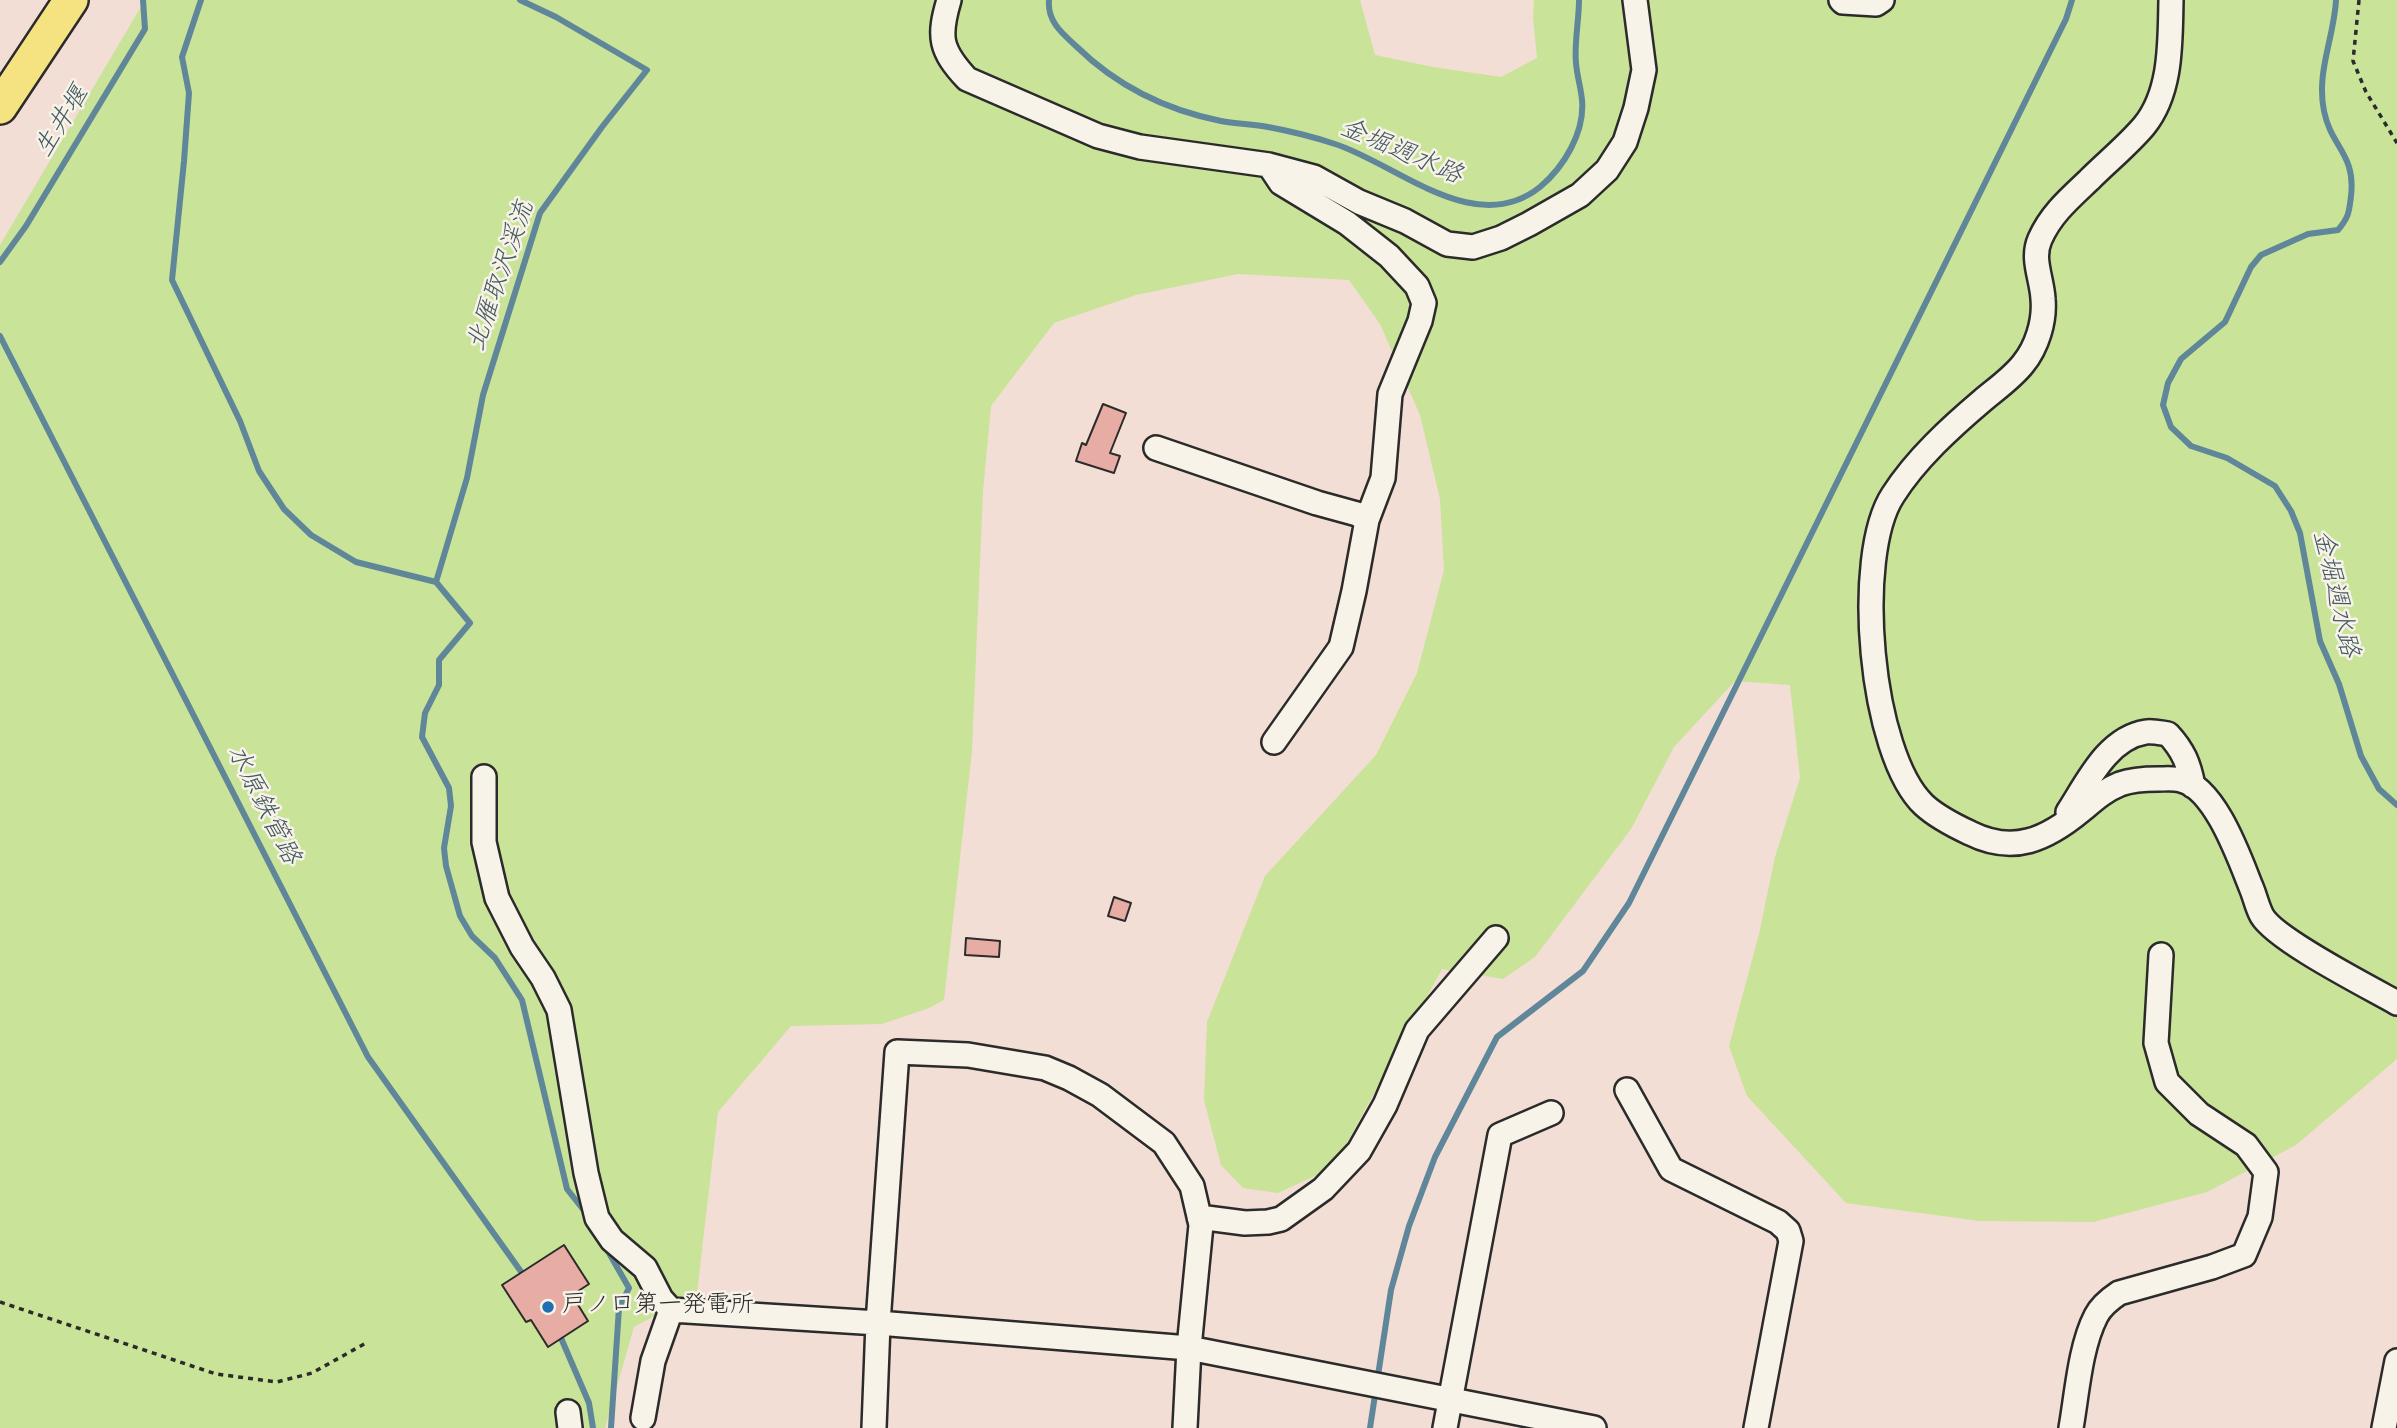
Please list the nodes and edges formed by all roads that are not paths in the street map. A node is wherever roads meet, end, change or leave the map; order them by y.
1 (949, 0) edge
2 (1635, 0) edge
3 (1841, 0) edge
4 (1882, 0) edge
5 (2171, 0) edge
6 (58, 9) edge
7 (0, 107) edge
8 (1269, 165) junction
9 (1156, 449) dead end
10 (1367, 520) junction
11 (1274, 742) dead end
12 (484, 777) dead end
13 (2193, 786) junction
14 (2057, 830) junction
15 (1496, 938) dead end
16 (2161, 955) dead end
17 (2397, 1003) edge
18 (1627, 1090) dead end
19 (1551, 1113) dead end
20 (1199, 1217) junction
21 (671, 1310) junction
22 (878, 1323) junction
23 (1189, 1348) junction
24 (2397, 1361) edge
25 (1450, 1400) junction
26 (643, 1418) dead end
27 (874, 1428) edge
28 (1185, 1428) edge
29 (1445, 1428) edge
30 (1594, 1428) edge
31 (1756, 1428) edge
32 (2071, 1428) edge
33 (2384, 1428) edge

1 - 8 street
2 - 8 street
3 - 4 street
5 - 14 street
6 - 7 highway
8 - 10 street
9 - 10 street
10 - 11 street
12 - 21 street
13 - 14 street
13 - 14 street
13 - 17 street
15 - 20 street
16 - 32 street
18 - 31 street
19 - 25 street
20 - 22 street
20 - 23 street
21 - 22 street
21 - 26 street
22 - 23 street
22 - 27 street
23 - 25 street
23 - 28 street
24 - 33 street
25 - 29 street
25 - 30 street

